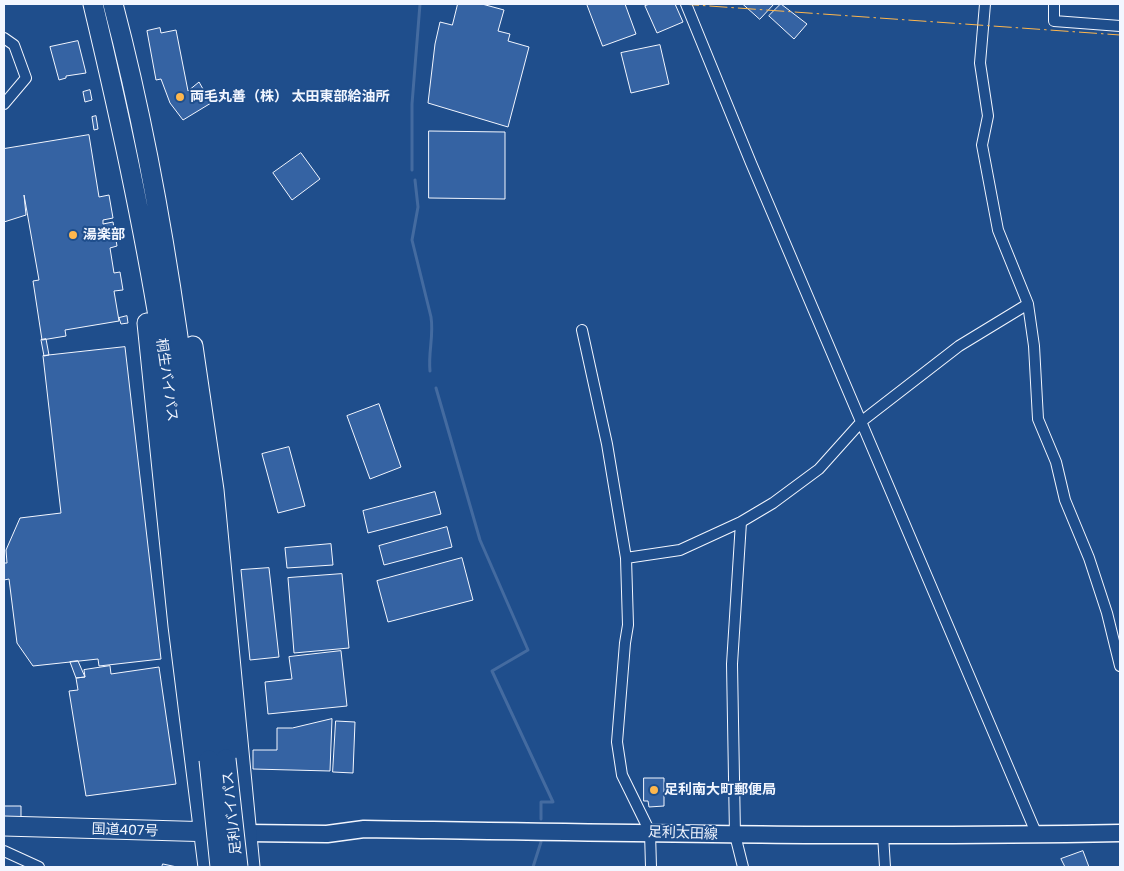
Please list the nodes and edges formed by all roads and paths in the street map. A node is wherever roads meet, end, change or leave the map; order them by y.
1 (93, 4) edge
2 (113, 4) edge
3 (686, 4) edge
4 (986, 4) edge
5 (1054, 4) edge
6 (1120, 26) edge
7 (4, 38) edge
8 (4, 104) edge
9 (131, 168) junction
10 (154, 190) junction
11 (1028, 304) junction
12 (582, 330) dead end
13 (862, 421) junction
14 (741, 522) junction
15 (626, 558) junction
16 (1119, 660) edge
17 (218, 759) junction
18 (4, 826) edge
19 (204, 832) junction
20 (650, 832) junction
21 (246, 833) junction
22 (1120, 833) edge
23 (735, 835) junction
24 (883, 835) junction
25 (1037, 835) junction
26 (4, 851) edge
27 (38, 867) edge
28 (208, 867) edge
29 (220, 867) edge
30 (238, 867) edge
31 (250, 867) edge
32 (651, 867) edge
33 (743, 867) edge
34 (885, 867) edge

1 - 9 highway, 桐生バイパス
2 - 10 highway, 桐生バイパス
3 - 13 street
4 - 11 street
5 - 6 street
7 - 8 street
9 - 17 highway, 桐生バイパス
9 - 19 highway
10 - 17 highway, 桐生バイパス
10 - 21 highway
11 - 13 street
11 - 16 street
12 - 15 street
13 - 14 street
13 - 25 street
14 - 15 street
14 - 23 street
15 - 20 street
17 - 29 highway, 足利バイパス, bridge
17 - 30 highway, 足利バイパス, bridge
18 - 19 highway, 国道407号
19 - 21 highway, 国道407号
19 - 28 highway
20 - 21 main road, 足利太田線
20 - 23 main road, 足利太田線
20 - 32 street
21 - 31 highway
22 - 25 main road, 足利太田線
23 - 24 main road, 足利太田線
23 - 33 street
24 - 25 main road, 足利太田線
24 - 34 street
26 - 27 street

